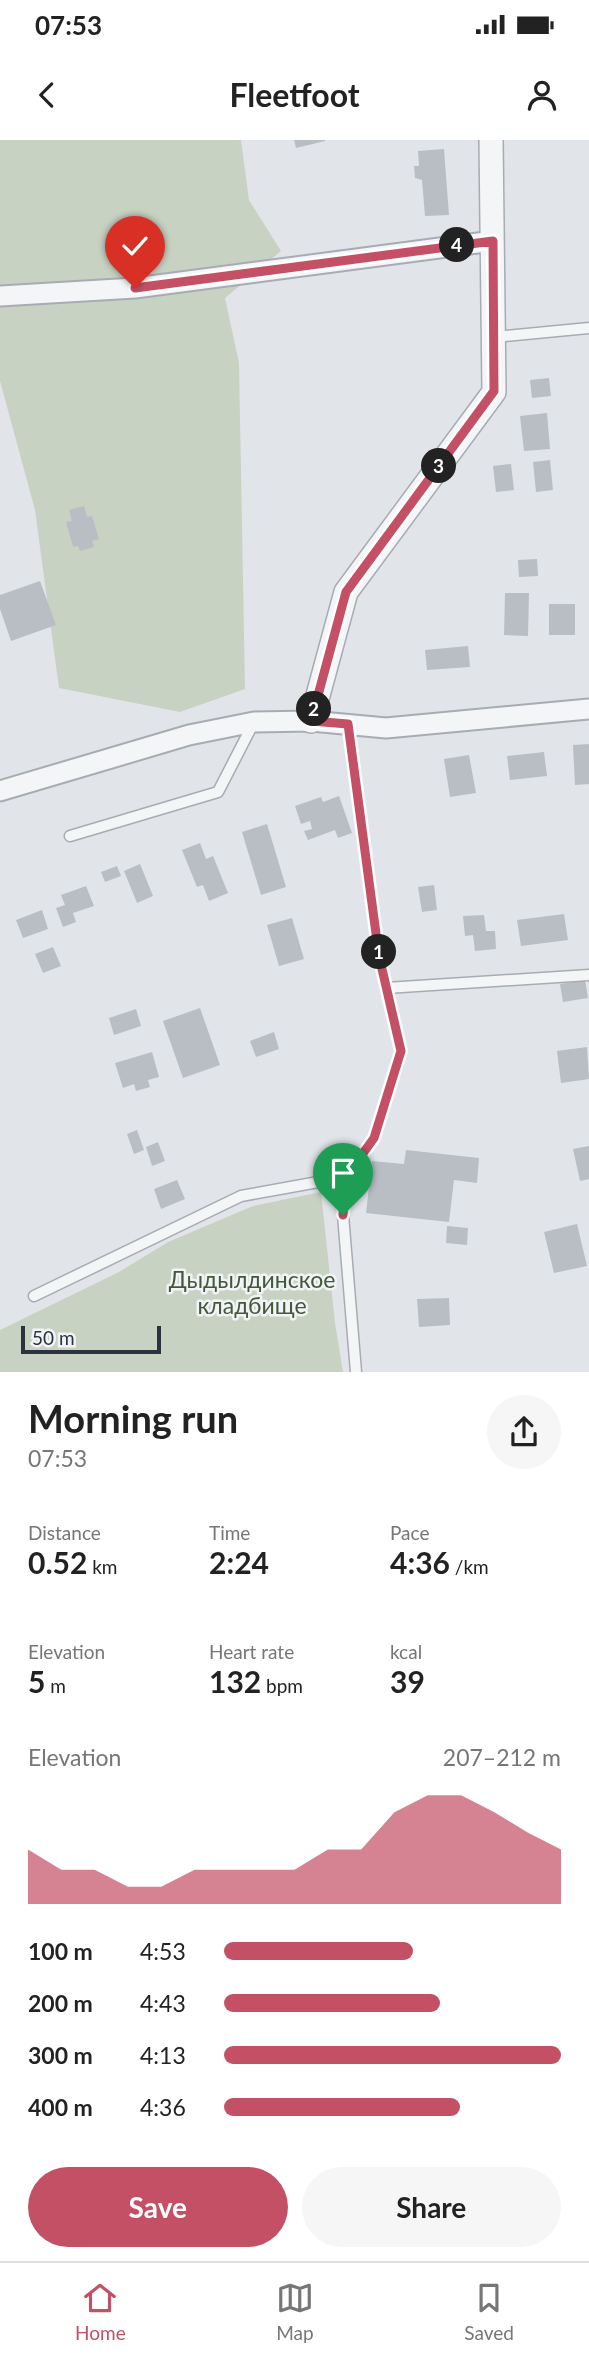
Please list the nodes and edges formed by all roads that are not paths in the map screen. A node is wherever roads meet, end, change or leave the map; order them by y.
1 (491, 140) edge
2 (493, 241) junction
3 (0, 296) edge
4 (589, 328) edge
5 (494, 337) junction
6 (589, 709) edge
7 (311, 721) junction
8 (254, 722) junction
9 (348, 724) junction
10 (0, 792) edge
11 (70, 836) dead end
12 (589, 975) edge
13 (386, 988) junction
14 (346, 1177) junction
15 (34, 1296) dead end
16 (356, 1372) edge

1 - 2 street
2 - 3 street
2 - 5 street
4 - 5 lane
5 - 7 street
6 - 9 street
7 - 8 street
7 - 9 street
8 - 10 street
8 - 11 lane
9 - 13 lane
12 - 13 lane
13 - 14 lane
14 - 15 lane
14 - 16 lane

